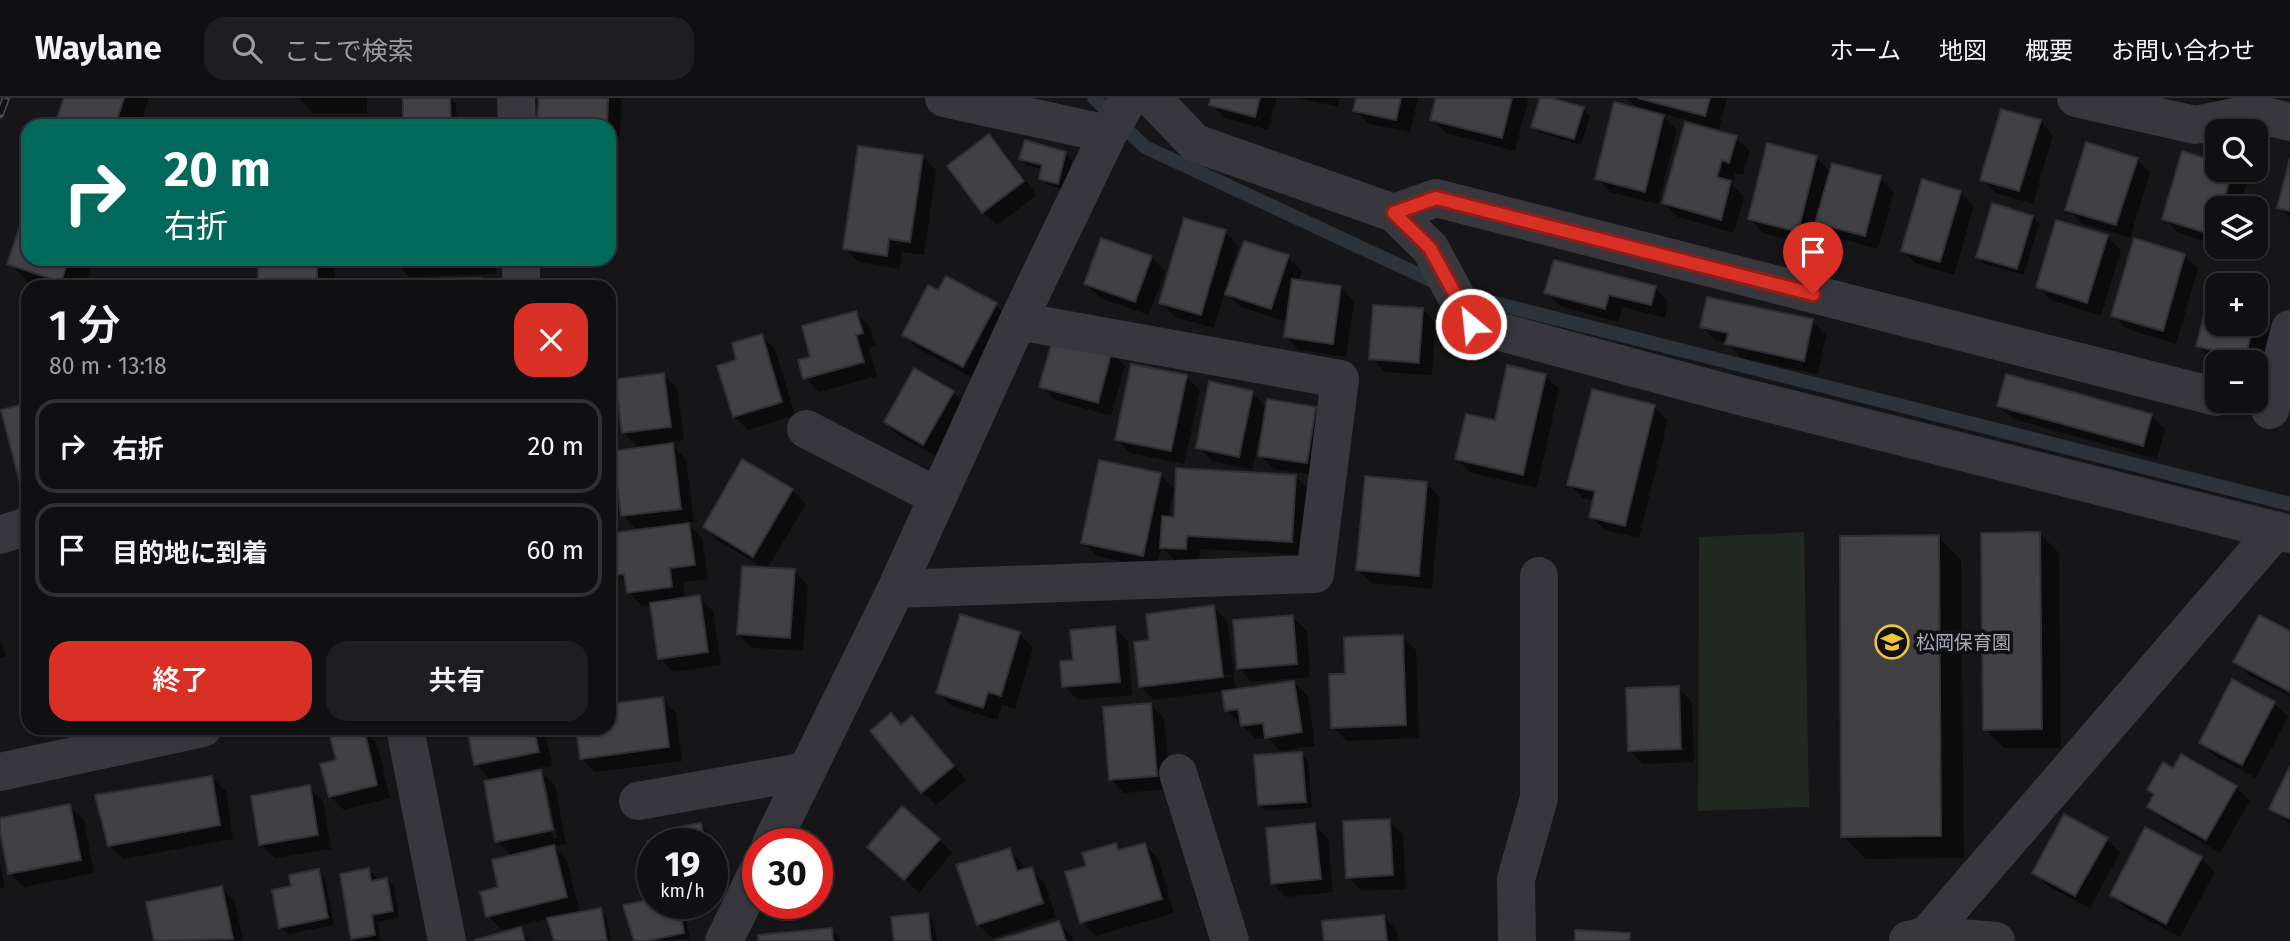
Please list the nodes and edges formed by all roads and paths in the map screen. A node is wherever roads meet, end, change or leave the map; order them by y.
1 (516, 98) edge
2 (944, 98) edge
3 (1129, 98) edge
4 (1152, 98) edge
5 (2076, 98) edge
6 (517, 119) edge
7 (2290, 122) edge
8 (1108, 134) junction
9 (1394, 213) junction
10 (1018, 321) junction
11 (2290, 329) edge
12 (2205, 394) edge
13 (2280, 413) edge
14 (806, 429) dead end
15 (938, 497) junction
16 (21, 528) edge
17 (2283, 532) edge
18 (0, 535) edge
19 (1539, 576) dead end
20 (896, 589) junction
21 (172, 735) edge
22 (406, 735) edge
23 (807, 771) junction
24 (0, 772) edge
25 (1178, 773) dead end
26 (638, 801) dead end
27 (779, 828) edge
28 (742, 904) edge
29 (1914, 938) edge
30 (1999, 940) edge
31 (447, 941) edge
32 (724, 941) edge
33 (1230, 941) edge
34 (1517, 941) edge

1 - 6 street
2 - 8 street
3 - 8 street
4 - 9 street
5 - 7 street
8 - 10 street
9 - 12 street
9 - 17 street
10 - 15 street
10 - 20 street
11 - 13 street
14 - 15 street
15 - 20 street
16 - 18 street
17 - 29 street
19 - 34 street
20 - 23 street
21 - 24 street
22 - 31 street
23 - 26 street
23 - 27 street
25 - 33 street
28 - 32 street
29 - 30 street

